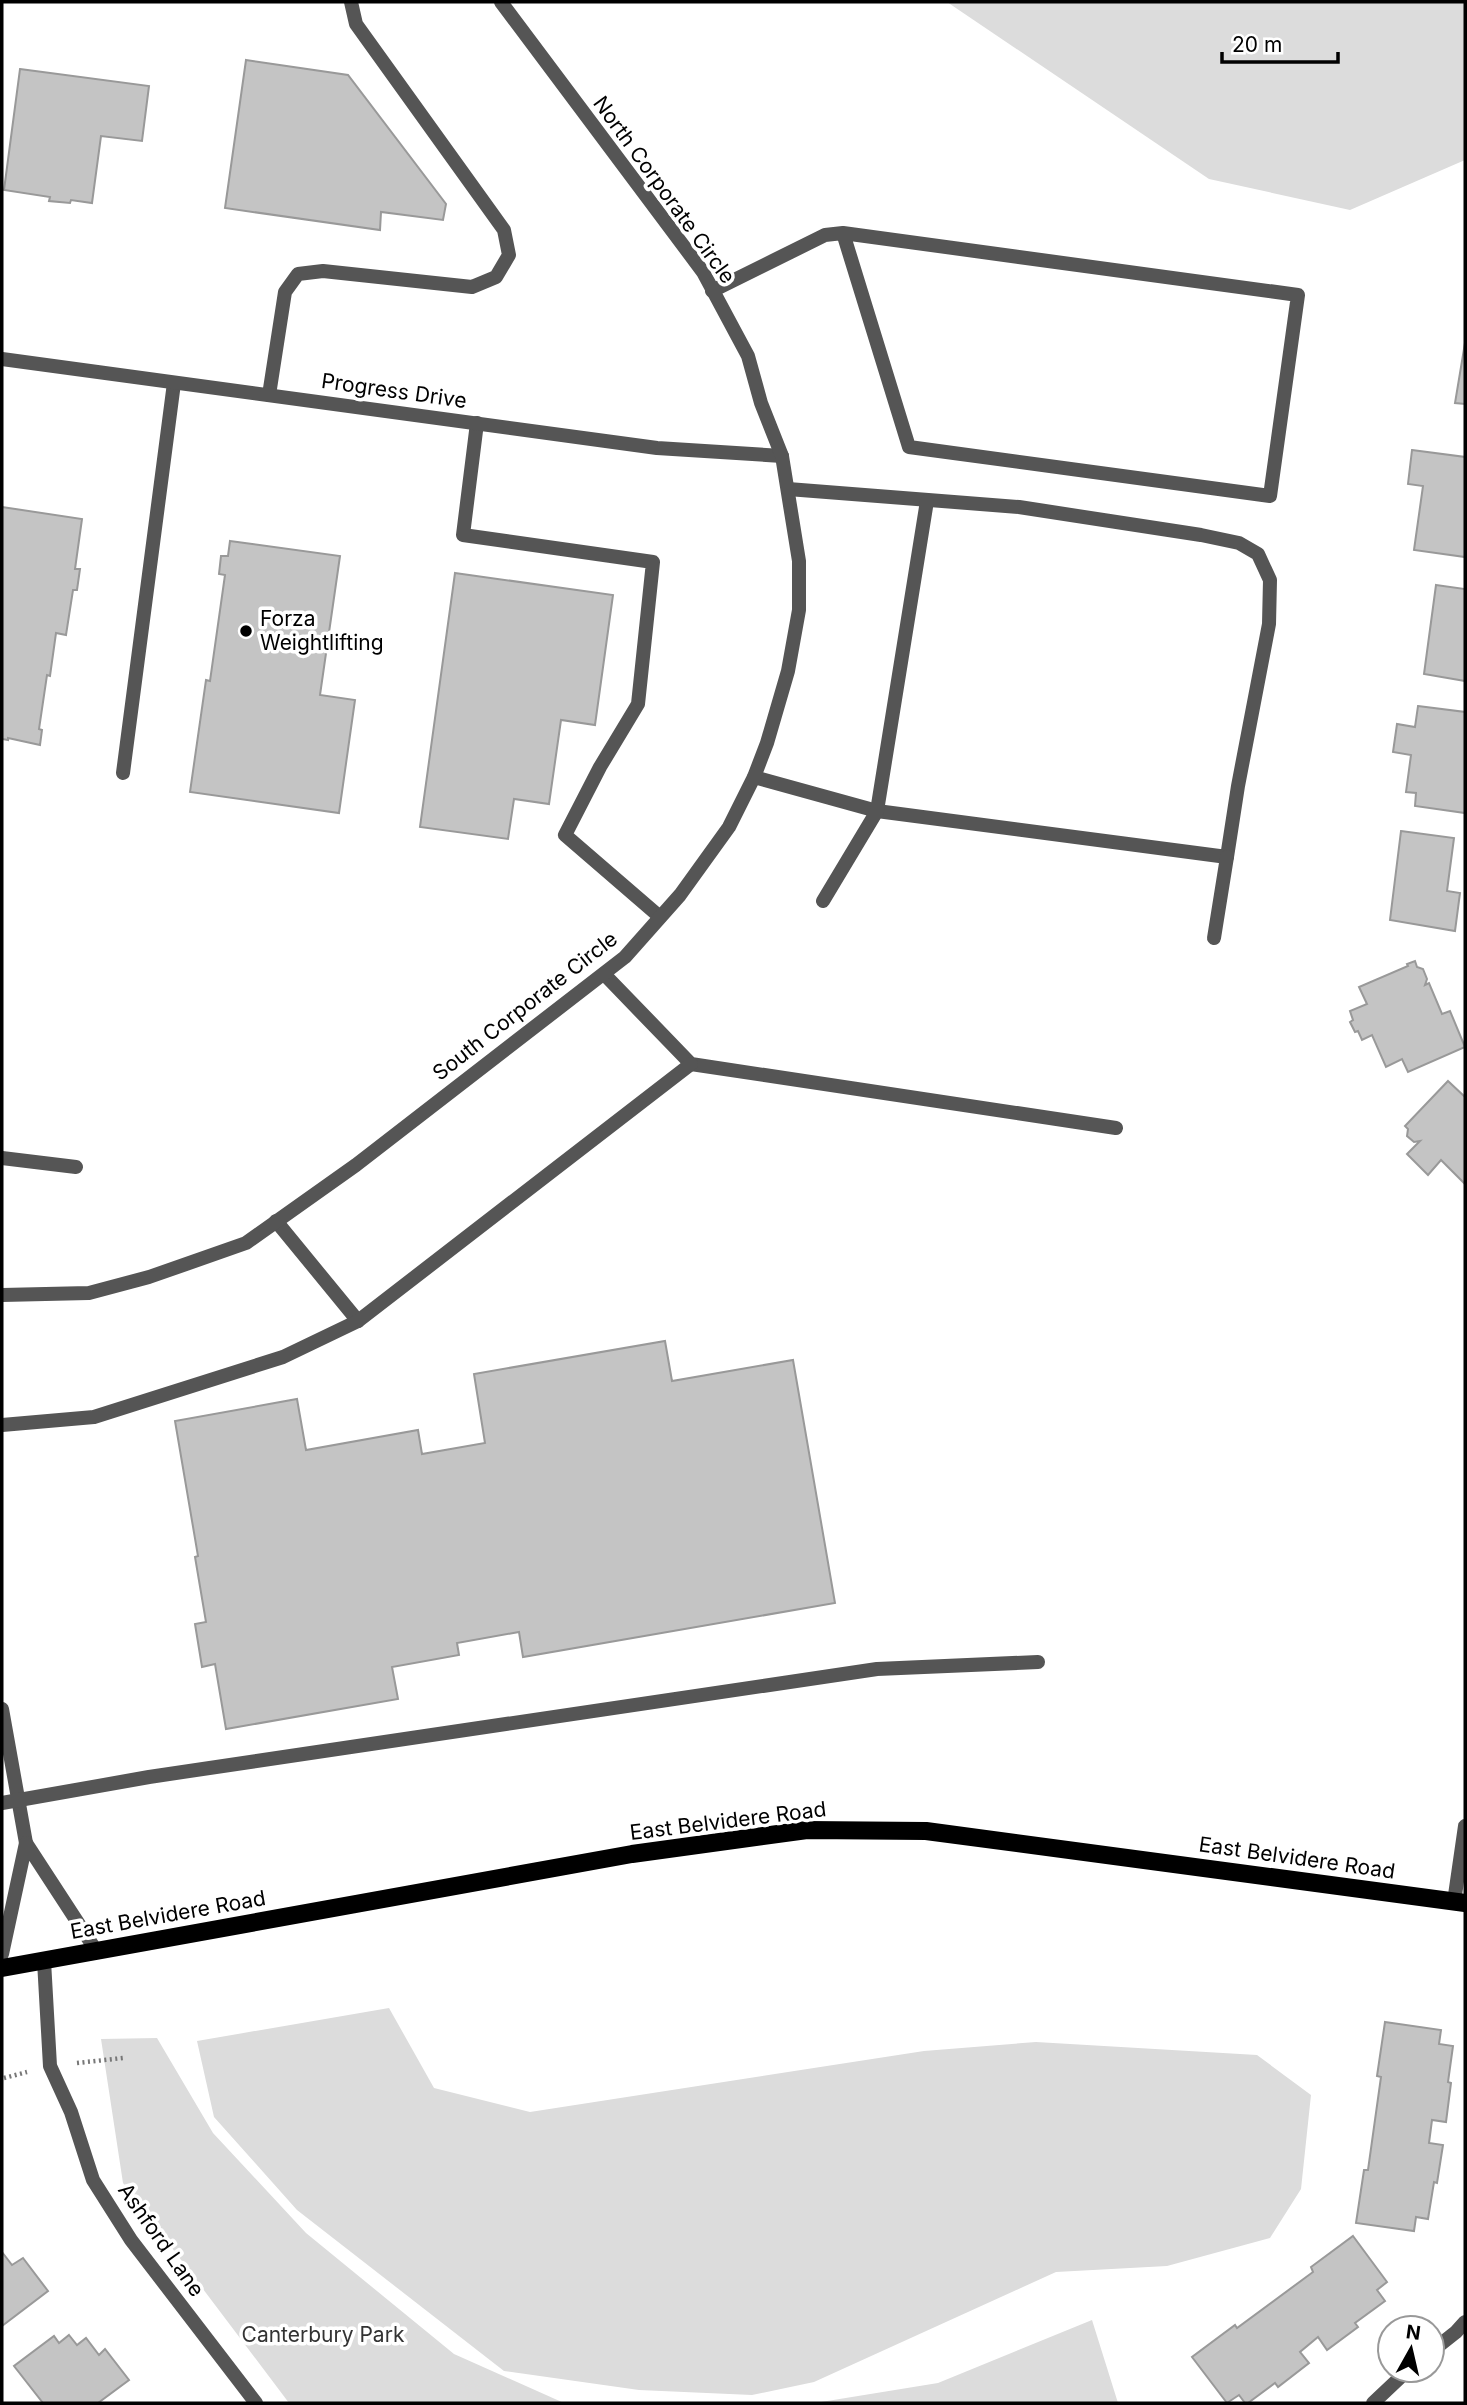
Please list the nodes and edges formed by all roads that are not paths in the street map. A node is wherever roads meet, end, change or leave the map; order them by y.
1 (351, 2) edge
2 (500, 2) edge
3 (842, 233) junction
4 (712, 290) junction
5 (2, 359) edge
6 (174, 383) junction
7 (270, 395) junction
8 (477, 423) junction
9 (782, 456) junction
10 (788, 489) junction
11 (927, 501) junction
12 (123, 773) dead end
13 (754, 778) junction
14 (877, 811) junction
15 (1227, 858) junction
16 (823, 901) dead end
17 (660, 917) junction
18 (1214, 938) dead end
19 (604, 974) junction
20 (691, 1064) junction
21 (1116, 1128) dead end
22 (2, 1158) edge
23 (76, 1167) dead end
24 (276, 1221) junction
25 (2, 1295) edge
26 (358, 1321) junction
27 (2, 1425) edge
28 (1038, 1661) dead end
29 (2, 1709) edge
30 (17, 1800) junction
31 (2, 1802) edge
32 (1465, 1826) edge
33 (26, 1843) junction
34 (1460, 1903) edge
35 (97, 1952) junction
36 (2, 1954) edge
37 (44, 1961) junction
38 (2, 1968) edge
39 (1465, 2322) edge
40 (1446, 2340) edge
41 (1393, 2384) edge
42 (256, 2403) edge
43 (1373, 2403) edge

1 - 7 street
2 - 4 street, North Corporate Circle
3 - 3 street
3 - 4 street
4 - 9 street, North Corporate Circle
5 - 6 street, Progress Drive
6 - 7 street, Progress Drive
6 - 12 street
7 - 8 street, Progress Drive
8 - 9 street, Progress Drive
8 - 17 street
9 - 10 street, South Corporate Circle
10 - 11 street
10 - 13 street, South Corporate Circle
11 - 14 street
11 - 15 street
13 - 14 street
13 - 17 street, South Corporate Circle
14 - 15 street
14 - 16 street
15 - 18 street
17 - 19 street, South Corporate Circle
19 - 20 street
19 - 24 street, South Corporate Circle
20 - 21 street
20 - 26 street
22 - 23 street
24 - 25 street, South Corporate Circle
24 - 26 street
26 - 27 street
28 - 30 street
29 - 30 street
30 - 31 street
30 - 33 street
32 - 34 street
33 - 35 street
33 - 36 street
34 - 35 main road, East Belvidere Road
35 - 37 main road, East Belvidere Road
37 - 38 main road, East Belvidere Road
37 - 42 street, Ashford Lane
39 - 40 street
41 - 43 street

